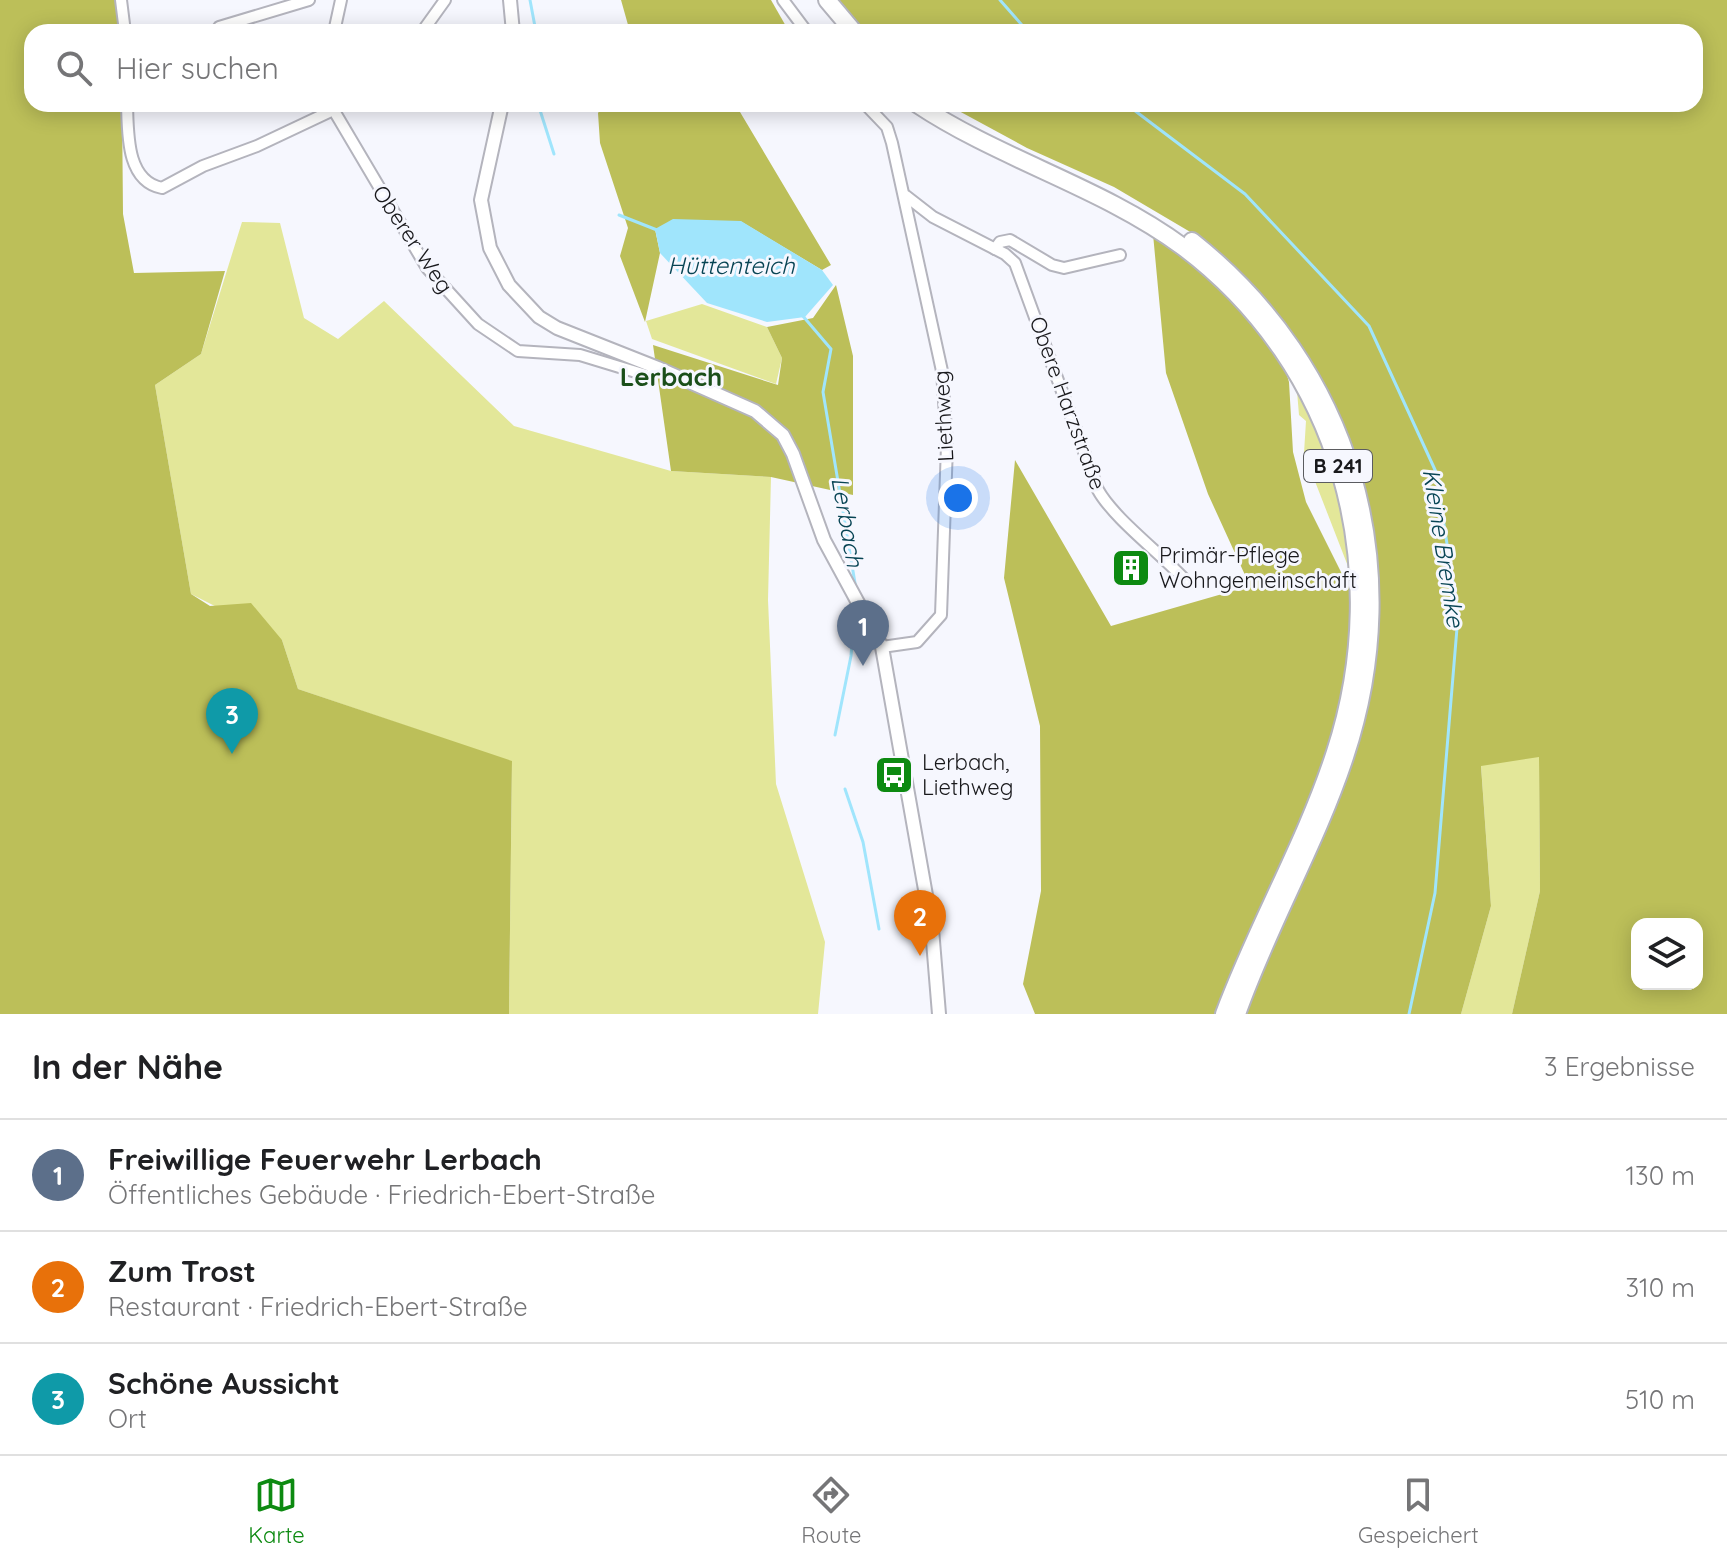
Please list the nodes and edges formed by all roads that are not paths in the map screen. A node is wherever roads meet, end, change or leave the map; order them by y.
1 (121, 0) edge
2 (309, 0) edge
3 (341, 0) edge
4 (510, 0) edge
5 (783, 0) edge
6 (813, 0) edge
7 (827, 0) edge
8 (444, 1) edge
9 (124, 24) edge
10 (229, 24) edge
11 (336, 24) edge
12 (428, 24) edge
13 (512, 24) edge
14 (801, 24) edge
15 (832, 24) edge
16 (847, 24) edge
17 (128, 112) edge
18 (321, 112) edge
19 (331, 112) edge
20 (500, 112) edge
21 (873, 112) edge
22 (930, 112) edge
23 (950, 112) edge
24 (906, 196) junction
25 (995, 249) junction
26 (1120, 255) dead end
27 (658, 368) junction
28 (1188, 583) dead end
29 (882, 647) junction
30 (939, 1014) edge
31 (1224, 1014) edge
32 (1237, 1014) edge

1 - 9 street
2 - 10 street
3 - 11 street
4 - 13 street
5 - 14 street
6 - 15 main road
7 - 16 main road
8 - 12 street
17 - 18 street
19 - 27 street, Oberer Weg
20 - 27 street
21 - 24 street
22 - 31 main road, B 241
23 - 32 main road, B 241
24 - 25 street, Obere Harzstraße
24 - 29 street, Liethweg
25 - 26 street, Obere Harzstraße
25 - 28 street, Obere Harzstraße
27 - 29 street
29 - 30 street

